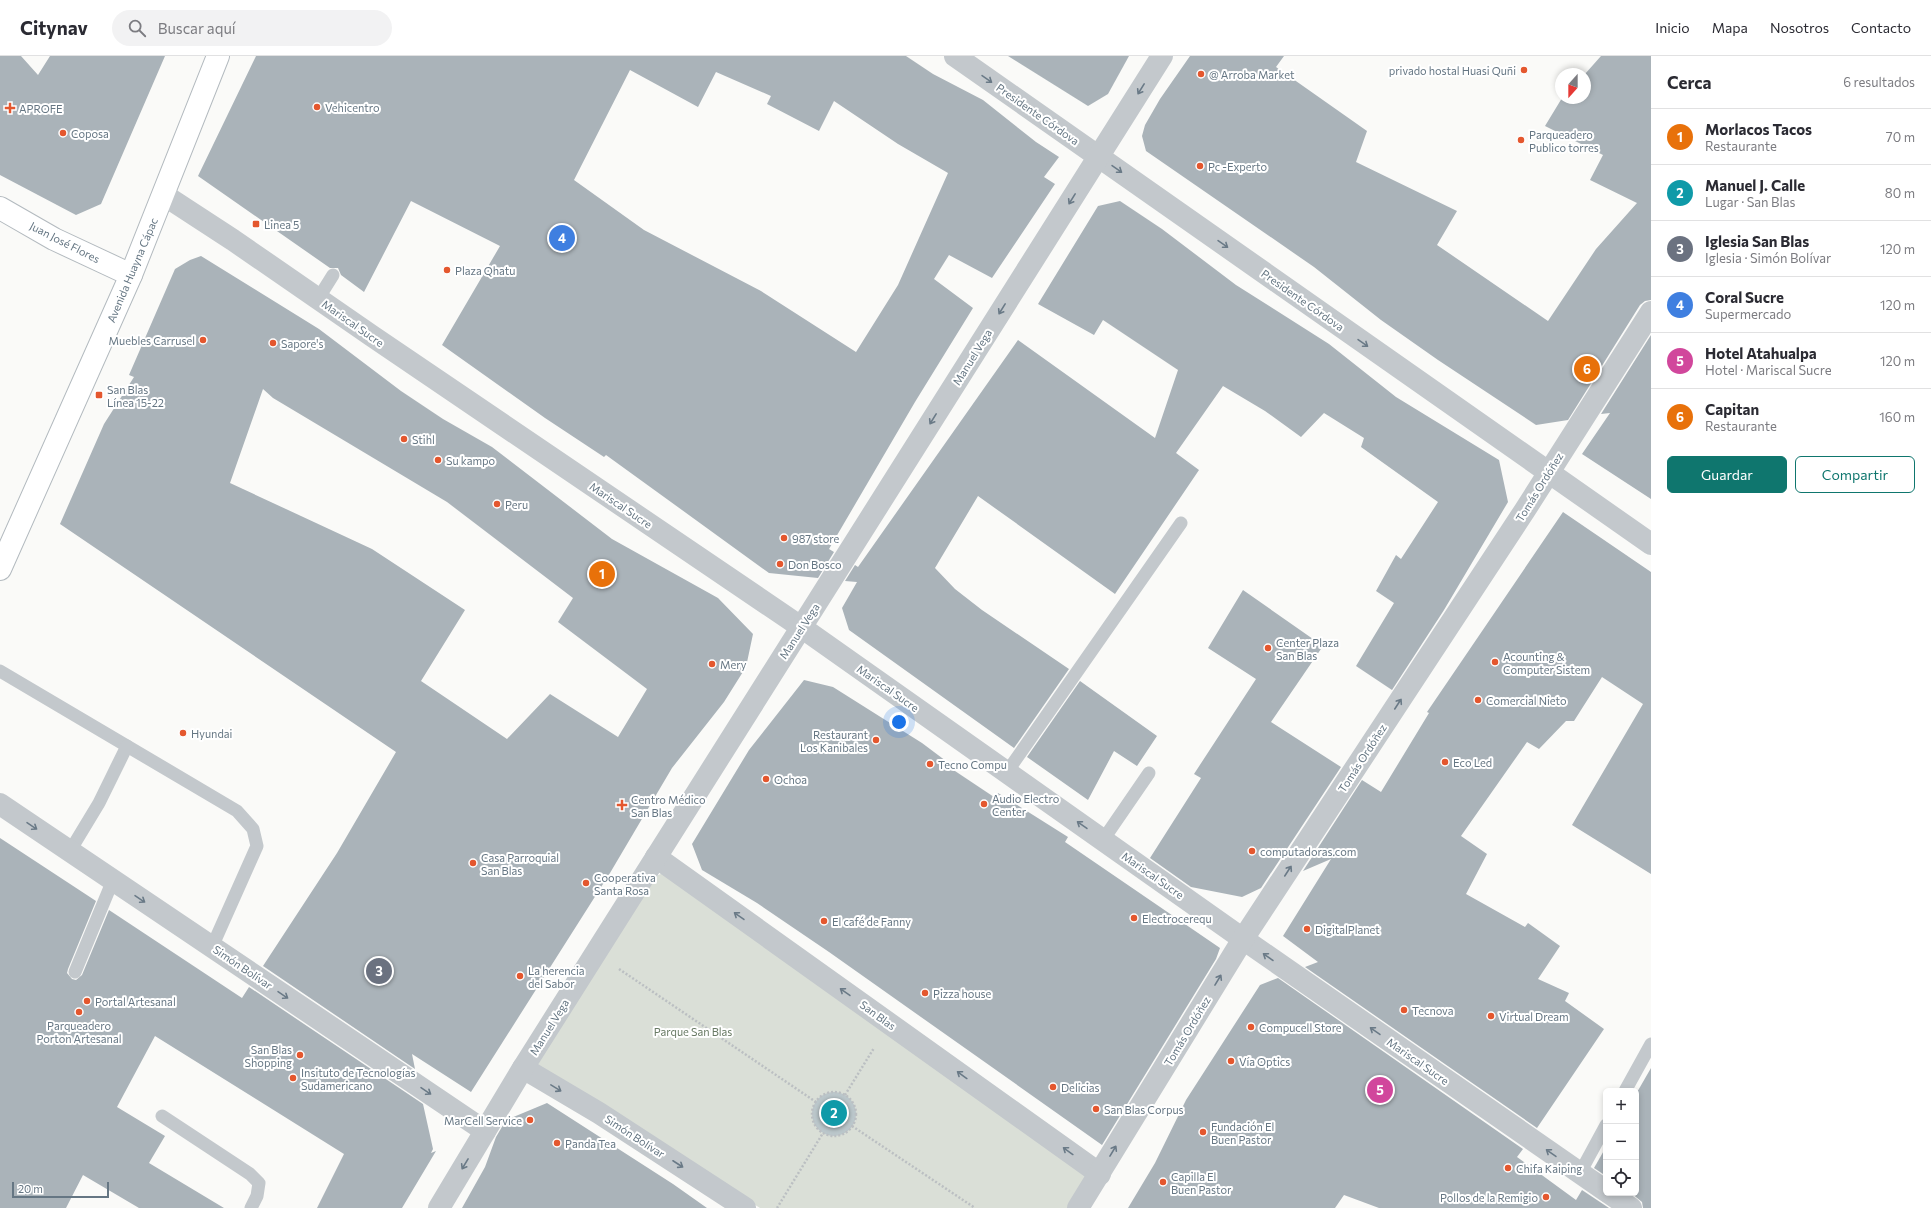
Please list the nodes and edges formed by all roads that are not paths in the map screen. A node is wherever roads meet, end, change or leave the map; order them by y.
1 (218, 56) edge
2 (955, 56) edge
3 (1162, 56) edge
4 (1099, 156) junction
5 (164, 196) junction
6 (0, 208) edge
7 (131, 275) junction
8 (333, 275) dead end
9 (318, 299) junction
10 (1651, 312) edge
11 (1548, 472) junction
12 (1181, 523) dead end
13 (1651, 544) edge
14 (0, 569) edge
15 (801, 627) junction
16 (0, 671) edge
17 (127, 746) junction
18 (1007, 772) junction
19 (1149, 773) dead end
20 (0, 804) edge
21 (1103, 840) junction
22 (70, 852) junction
23 (656, 857) junction
24 (112, 880) junction
25 (1243, 939) junction
26 (212, 947) junction
27 (75, 972) dead end
28 (1651, 1044) edge
29 (523, 1068) junction
30 (1627, 1088) edge
31 (162, 1116) dead end
32 (485, 1131) junction
33 (1603, 1131) edge
34 (1580, 1173) junction
35 (1100, 1174) junction
36 (1603, 1189) edge
37 (1613, 1196) edge
38 (251, 1208) edge
39 (439, 1208) edge
40 (745, 1208) edge
41 (1078, 1208) edge
42 (1631, 1208) edge

1 - 5 street, Avenida Huayna Cápac
2 -> 4 street, Presidente Córdova
3 -> 4 street, Manuel Vega
4 -> 11 street, Presidente Córdova
4 -> 15 street, Manuel Vega
5 - 7 street, Avenida Huayna Cápac
5 - 9 street, Mariscal Sucre
6 - 7 street, Juan José Flores
7 - 14 street, Avenida Huayna Cápac
8 - 9 lane
9 - 15 street, Mariscal Sucre
10 - 11 street, Tomás Ordóñez
11 - 13 street, Presidente Córdova
25 -> 11 street, Tomás Ordóñez
12 - 18 lane
15 - 18 street, Mariscal Sucre
15 - 23 street, Manuel Vega
16 - 17 lane
17 - 22 lane
17 - 26 lane
21 -> 18 street, Mariscal Sucre
19 - 21 lane
20 -> 22 street, Simón Bolívar
21 - 25 street, Mariscal Sucre
22 - 24 street, Simón Bolívar
23 - 29 street, Manuel Vega
35 -> 23 street, San Blas
24 -> 26 street, Simón Bolívar
24 - 27 lane
34 -> 25 street, Mariscal Sucre
35 -> 25 street, Tomás Ordóñez
26 -> 32 street, Simón Bolívar
28 - 30 lane
29 - 32 street, Manuel Vega
29 -> 40 street, Simón Bolívar
31 - 38 lane
32 -> 39 street, Manuel Vega
33 - 34 lane
34 - 36 street, Mariscal Sucre
35 - 41 street, Tomás Ordóñez
37 - 42 street

